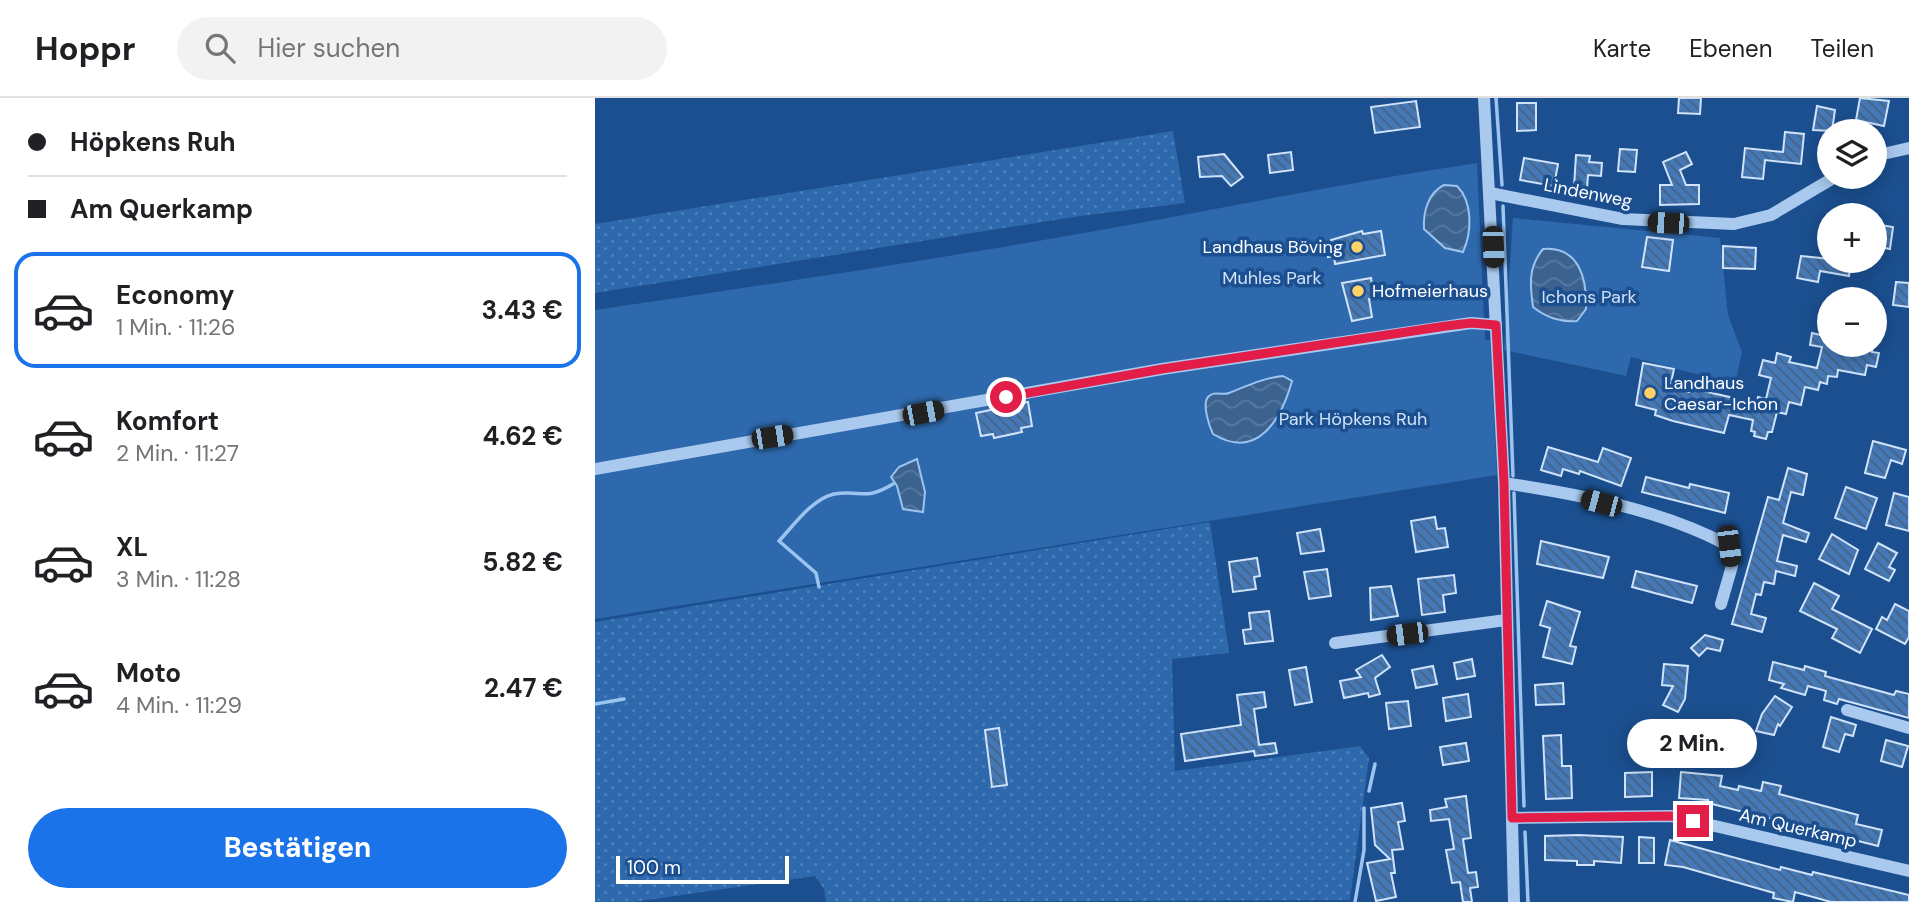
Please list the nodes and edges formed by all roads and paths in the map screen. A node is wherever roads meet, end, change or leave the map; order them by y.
1 (1484, 98) edge
2 (1909, 148) edge
3 (1887, 153) edge
4 (1817, 188) edge
5 (1490, 193) junction
6 (1496, 325) junction
7 (595, 469) edge
8 (1504, 483) junction
9 (1721, 604) dead end
10 (1506, 620) junction
11 (1335, 643) dead end
12 (1847, 710) dead end
13 (1909, 727) edge
14 (1512, 818) junction
15 (1909, 871) edge
16 (1514, 902) edge

1 - 5 street
2 - 3 street
4 - 5 street, Lindenweg
5 - 6 street
6 - 7 street
6 - 8 street
8 - 9 street
8 - 10 street
10 - 11 street
10 - 14 street
12 - 13 street
14 - 15 street, Am Querkamp
14 - 16 street

